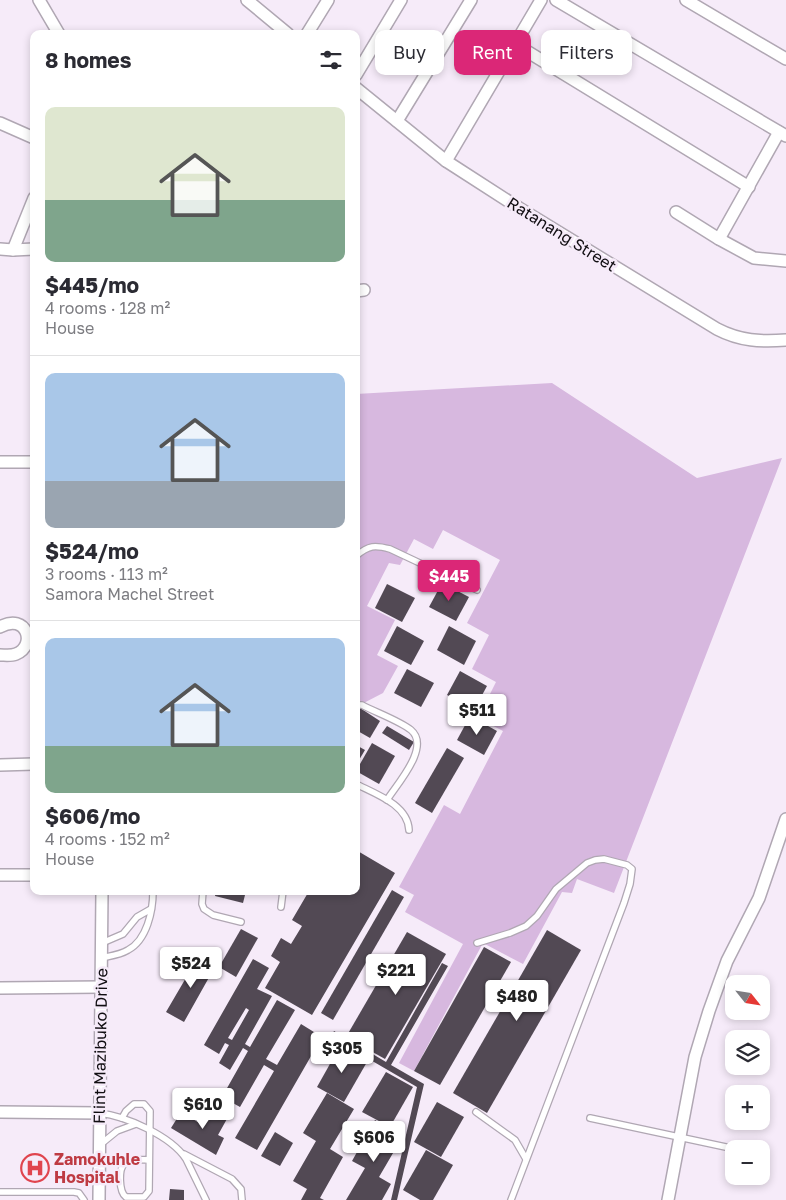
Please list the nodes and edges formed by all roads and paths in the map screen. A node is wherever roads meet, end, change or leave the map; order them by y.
1 (247, 0) edge
2 (328, 0) edge
3 (401, 0) edge
4 (471, 0) edge
5 (541, 0) edge
6 (556, 0) edge
7 (686, 0) edge
8 (40, 2) edge
9 (56, 29) edge
10 (283, 30) edge
11 (309, 30) edge
12 (523, 30) edge
13 (531, 54) edge
14 (786, 59) edge
15 (360, 68) edge
16 (497, 75) edge
17 (360, 91) edge
18 (397, 121) junction
19 (0, 123) edge
20 (782, 134) edge
21 (30, 136) edge
22 (446, 161) junction
23 (749, 187) junction
24 (30, 208) edge
25 (676, 212) dead end
26 (719, 239) junction
27 (0, 249) edge
28 (30, 249) edge
29 (13, 250) junction
30 (786, 261) edge
31 (786, 340) edge
32 (0, 462) edge
33 (30, 462) edge
34 (360, 552) edge
35 (477, 590) dead end
36 (0, 627) edge
37 (0, 655) edge
38 (360, 706) edge
39 (30, 764) edge
40 (0, 765) edge
41 (360, 786) edge
42 (387, 800) junction
43 (785, 822) edge
44 (409, 830) dead end
45 (0, 875) edge
46 (30, 875) edge
47 (102, 895) edge
48 (153, 895) edge
49 (203, 895) edge
50 (282, 895) edge
51 (281, 906) dead end
52 (151, 909) junction
53 (241, 922) dead end
54 (102, 943) junction
55 (478, 943) dead end
56 (101, 958) junction
57 (0, 988) edge
58 (101, 988) junction
59 (0, 1112) edge
60 (99, 1112) junction
61 (476, 1112) dead end
62 (122, 1118) junction
63 (590, 1118) dead end
64 (136, 1124) junction
65 (149, 1130) junction
66 (680, 1138) junction
67 (98, 1147) junction
68 (725, 1147) edge
69 (182, 1153) junction
70 (526, 1159) junction
71 (149, 1160) junction
72 (0, 1192) edge
73 (84, 1200) edge
74 (99, 1200) edge
75 (206, 1200) edge
76 (242, 1200) edge
77 (511, 1200) edge
78 (668, 1200) edge

1 - 10 street
2 - 11 street
3 - 15 street
4 - 18 street
5 - 12 street
6 - 20 street
7 - 14 street
8 - 9 street
13 - 23 street
16 - 22 street
17 - 18 street, Ratanang Street
18 - 22 street, Ratanang Street
19 - 21 street
20 - 23 street
22 - 31 street, Ratanang Street
23 - 26 street
24 - 29 street
25 - 26 street
26 - 30 street
27 - 29 street
28 - 29 street
32 - 33 street
34 - 35 lane
36 - 37 street
38 - 42 lane
39 - 40 street
41 - 42 lane
42 - 44 lane
43 - 66 street
45 - 46 street
47 - 54 street, Flint Mazibuko Drive
48 - 52 lane
49 - 53 lane
50 - 51 lane
52 - 54 lane
52 - 56 lane
54 - 56 street, Flint Mazibuko Drive
55 - 70 lane
56 - 58 street, Flint Mazibuko Drive
57 - 58 street
58 - 60 street, Flint Mazibuko Drive
59 - 60 street
60 - 62 lane
60 - 67 street, Flint Mazibuko Drive
61 - 70 lane
62 - 64 lane
62 - 65 lane
63 - 66 lane
64 - 65 lane
64 - 67 lane
65 - 69 lane
65 - 71 lane
66 - 68 lane
66 - 78 street
67 - 74 street, Flint Mazibuko Drive
69 - 75 lane
69 - 76 lane
70 - 77 lane
71 - 71 lane
72 - 73 lane

